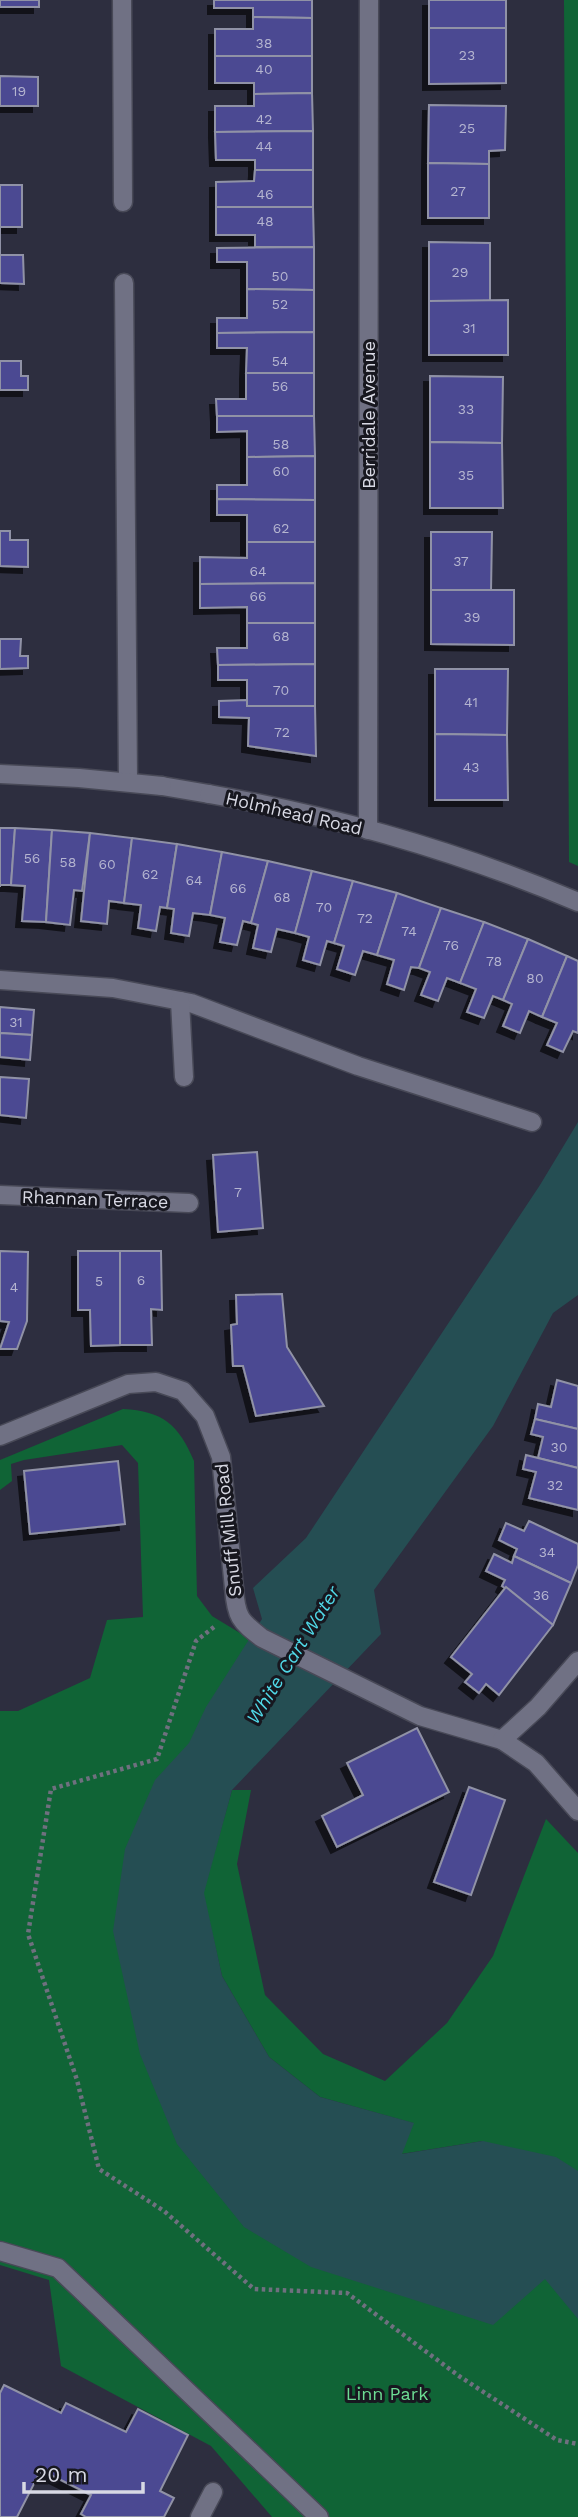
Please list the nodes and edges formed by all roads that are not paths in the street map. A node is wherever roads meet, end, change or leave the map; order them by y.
1 (122, 0) edge
2 (369, 0) edge
3 (123, 202) dead end
4 (124, 283) dead end
5 (0, 774) edge
6 (128, 782) junction
7 (368, 830) junction
8 (578, 902) edge
9 (0, 980) edge
10 (180, 1001) junction
11 (184, 1077) dead end
12 (533, 1122) dead end
13 (0, 1195) edge
14 (189, 1203) dead end
15 (0, 1436) edge
16 (578, 1661) edge
17 (502, 1740) junction
18 (578, 1811) edge
19 (0, 2251) edge
20 (214, 2492) dead end
21 (200, 2517) edge
22 (318, 2517) edge

1 - 3 street
2 - 7 street, Berridale Avenue
4 - 6 street
5 - 6 street, Holmhead Road
6 - 7 street, Holmhead Road
7 - 8 street, Holmhead Road
9 - 10 street
10 - 11 street
10 - 12 street
13 - 14 street, Rhannan Terrace
15 - 17 street, Snuff Mill Road
16 - 17 street
17 - 18 street
19 - 22 street
20 - 21 street

